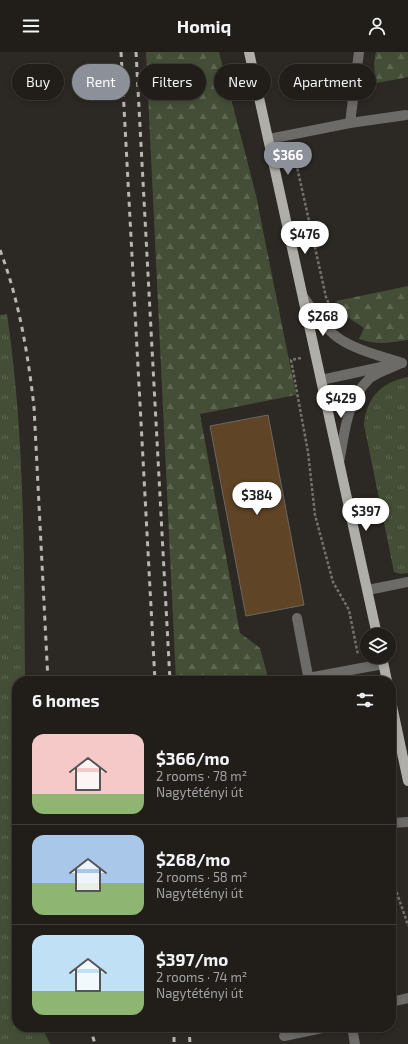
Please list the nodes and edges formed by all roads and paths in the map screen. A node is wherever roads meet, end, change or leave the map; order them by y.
1 (249, 52) edge
2 (352, 52) edge
3 (359, 52) edge
4 (355, 64) edge
5 (357, 64) edge
6 (353, 100) edge
7 (406, 115) dead end
8 (350, 123) junction
9 (290, 135) junction
10 (269, 139) junction
11 (304, 298) junction
12 (329, 304) dead end
13 (316, 355) junction
14 (405, 362) edge
15 (321, 380) junction
16 (339, 462) junction
17 (408, 582) edge
18 (368, 590) junction
19 (297, 618) dead end
20 (376, 628) edge
21 (371, 664) edge
22 (383, 664) edge
23 (360, 668) junction
24 (308, 676) edge
25 (326, 676) edge
26 (386, 676) edge
27 (396, 725) edge
28 (408, 781) edge
29 (408, 822) edge
30 (396, 823) edge
31 (396, 891) edge
32 (408, 926) edge
33 (408, 998) edge
34 (396, 1001) edge
35 (303, 1032) edge
36 (353, 1032) edge
37 (284, 1036) dead end
38 (356, 1044) edge

1 - 10 main road
2 - 4 street
3 - 5 street
6 - 8 street
7 - 8 street
8 - 9 street
9 - 10 street
9 - 12 path
10 - 11 main road
11 - 13 main road
11 - 14 street
13 - 15 main road
13 - 23 path
14 - 15 street
14 - 16 street
15 - 16 main road
16 - 18 main road
17 - 18 street
18 - 20 main road
19 - 24 street
21 - 23 street
22 - 26 main road
23 - 25 street
27 - 28 main road
29 - 30 street
31 - 32 path
33 - 34 street
35 - 37 street
36 - 38 street

